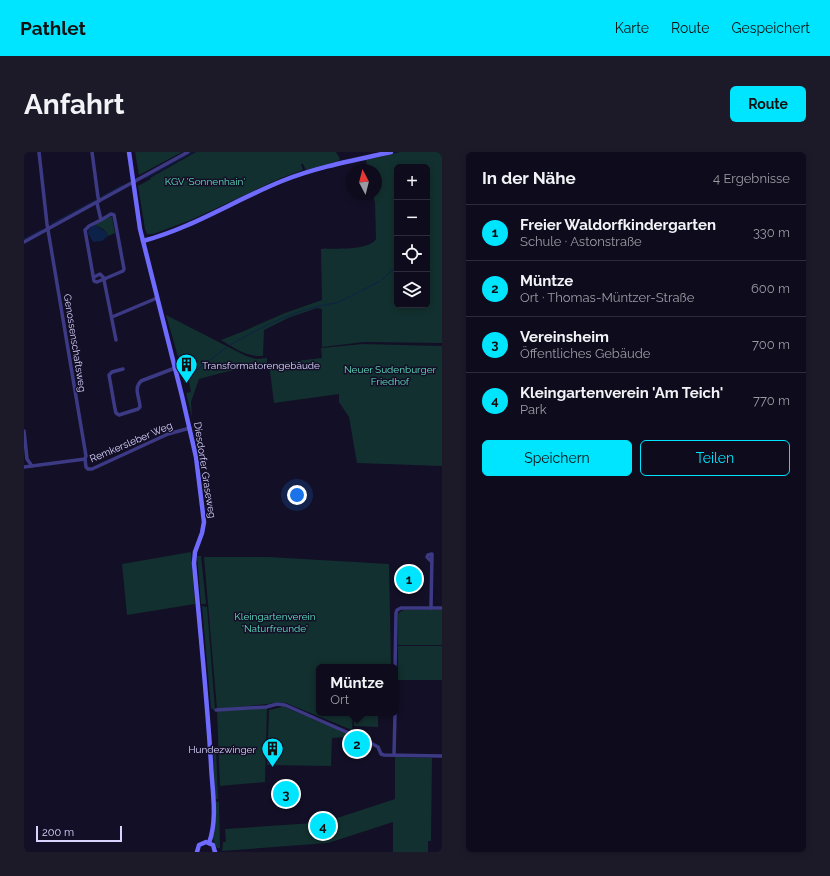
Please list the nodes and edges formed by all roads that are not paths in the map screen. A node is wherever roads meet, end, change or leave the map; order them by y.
1 (39, 152) edge
2 (92, 152) edge
3 (129, 152) edge
4 (188, 152) edge
5 (391, 152) edge
6 (133, 182) junction
7 (98, 202) junction
8 (100, 220) junction
9 (48, 229) junction
10 (143, 241) junction
11 (24, 242) edge
12 (94, 277) junction
13 (104, 280) junction
14 (157, 298) junction
15 (112, 317) junction
16 (116, 340) dead end
17 (175, 368) junction
18 (123, 369) dead end
19 (190, 428) junction
20 (24, 431) edge
21 (84, 459) junction
22 (32, 466) junction
23 (24, 467) edge
24 (432, 562) dead end
25 (431, 608) junction
26 (442, 608) edge
27 (395, 664) edge
28 (216, 710) dead end
29 (395, 716) edge
30 (394, 755) junction
31 (442, 756) edge
32 (209, 843) junction
33 (197, 852) edge
34 (215, 852) edge

1 - 9 street, Genossenschaftsweg
2 - 7 street
3 - 6 main road, Diesdorfer Graseweg
4 - 6 street
5 - 10 main road
6 - 7 street
6 - 10 main road, Diesdorfer Graseweg
7 - 8 street
7 - 9 street
8 - 12 street
8 - 13 street
9 - 11 street
9 - 21 street, Genossenschaftsweg
10 - 14 main road, Diesdorfer Graseweg
12 - 13 street
12 - 13 street
13 - 15 street
14 - 15 street
14 - 17 main road, Diesdorfer Graseweg
15 - 16 street
17 - 18 street
17 - 19 main road, Diesdorfer Graseweg
19 - 21 street, Remkersleber Weg
19 - 32 main road, Diesdorfer Graseweg
20 - 22 street
21 - 22 street
22 - 23 street
24 - 25 street
25 - 26 street
25 - 27 street
28 - 30 street
29 - 30 street
30 - 31 street
32 - 33 main road
32 - 34 main road

